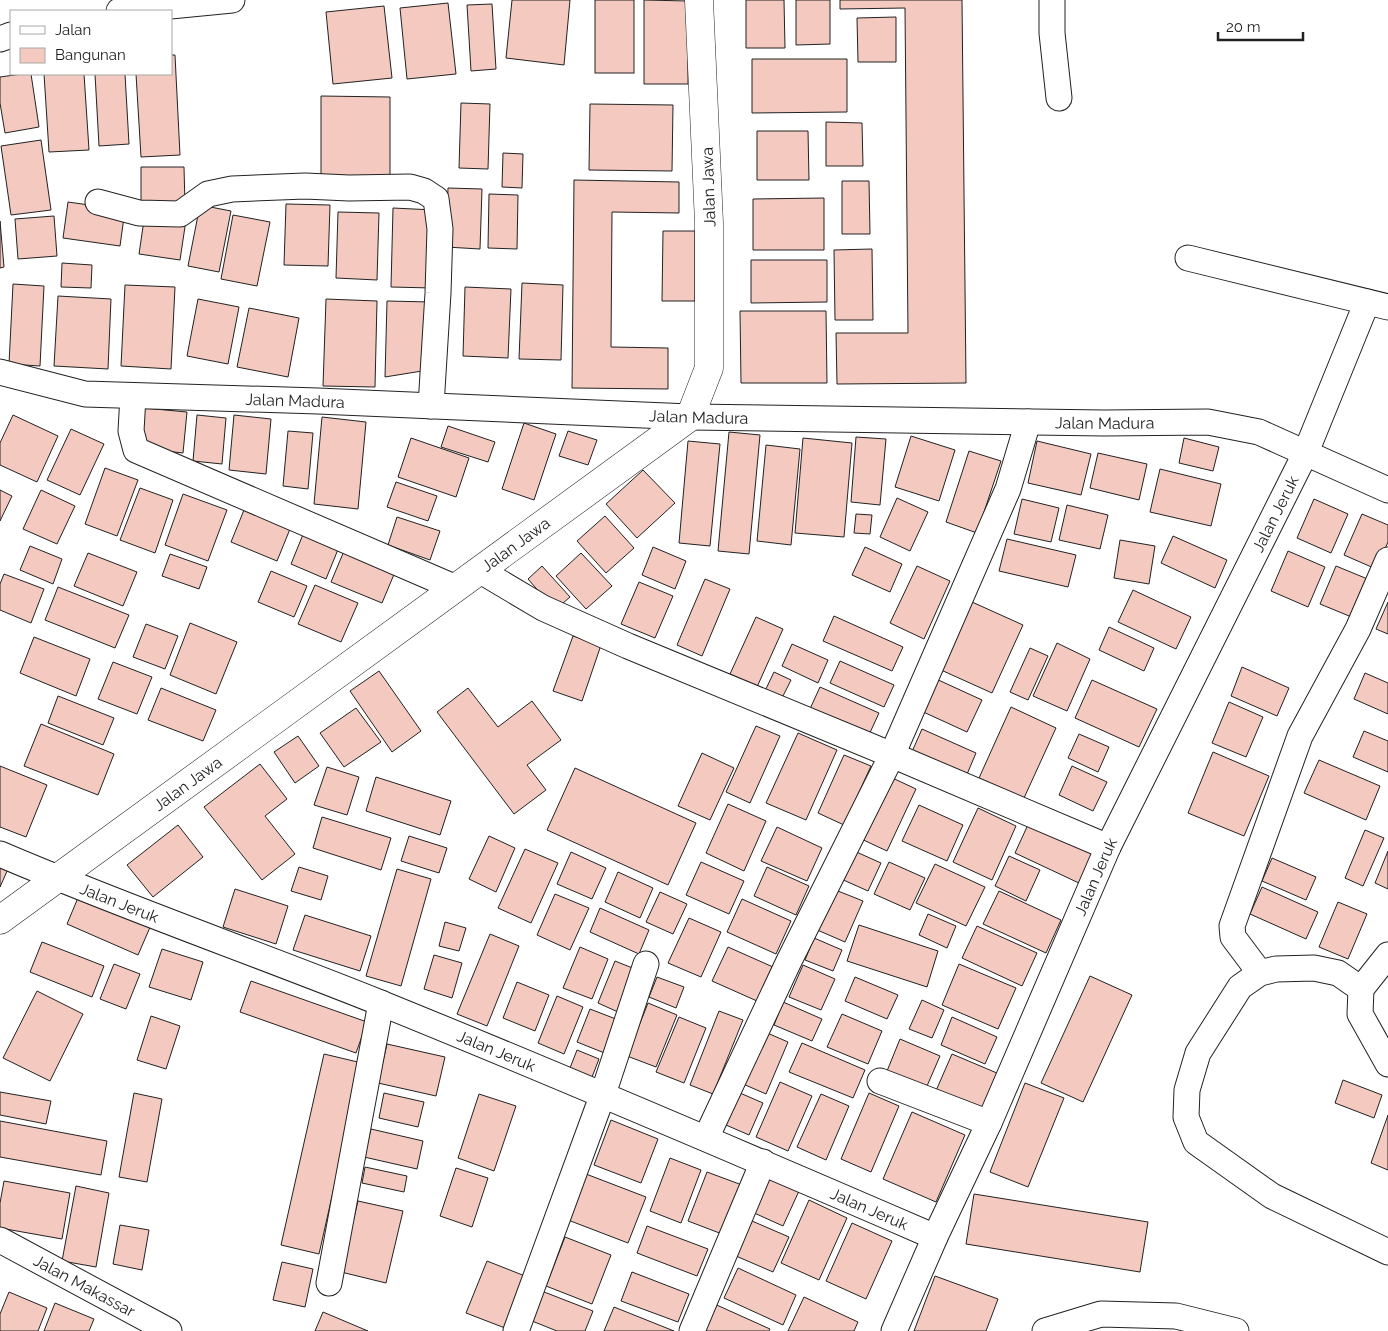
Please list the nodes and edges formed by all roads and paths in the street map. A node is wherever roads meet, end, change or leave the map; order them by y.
1 (232, 0) edge
2 (699, 0) edge
3 (1052, 0) edge
4 (129, 10) edge
5 (1059, 98) dead end
6 (98, 202) dead end
7 (1188, 258) dead end
8 (1378, 305) edge
9 (0, 372) edge
10 (133, 396) junction
11 (431, 406) junction
12 (690, 417) junction
13 (1028, 422) junction
14 (1306, 452) junction
15 (1388, 490) edge
16 (1388, 560) edge
17 (479, 570) junction
18 (456, 588) junction
19 (892, 755) junction
20 (1108, 847) junction
21 (0, 854) edge
22 (57, 878) junction
23 (0, 920) edge
24 (1388, 955) edge
25 (646, 964) dead end
26 (1260, 973) junction
27 (1362, 989) junction
28 (381, 1003) junction
29 (1388, 1064) edge
30 (880, 1081) dead end
31 (603, 1094) junction
32 (989, 1123) junction
33 (706, 1138) junction
34 (763, 1162) junction
35 (936, 1237) junction
36 (0, 1240) edge
37 (1388, 1252) edge
38 (329, 1283) dead end
39 (169, 1331) edge
40 (516, 1331) edge
41 (692, 1331) edge
42 (894, 1331) edge
43 (1045, 1331) edge
44 (1236, 1331) edge

1 - 4 street
2 - 12 street, Jalan Jawa
3 - 5 street
6 - 11 street
7 - 8 street
8 - 14 street, Jalan Jeruk
9 - 10 street, Jalan Madura
10 - 11 street, Jalan Madura
10 - 18 street
11 - 12 street, Jalan Madura
12 - 13 street, Jalan Madura
12 - 17 street, Jalan Jawa
13 - 14 street, Jalan Madura
13 - 19 street
14 - 15 street, Jalan Madura
14 - 20 street, Jalan Jeruk
16 - 26 street
17 - 18 street, Jalan Jawa
17 - 19 street
18 - 22 street, Jalan Jawa
19 - 20 street
19 - 33 street
20 - 32 street, Jalan Jeruk
21 - 22 street, Jalan Jeruk
22 - 23 street, Jalan Jawa
22 - 28 street, Jalan Jeruk
24 - 27 street
25 - 31 street
26 - 27 street
26 - 37 street
27 - 29 street
28 - 31 street, Jalan Jeruk
28 - 38 street
30 - 32 street
31 - 33 street, Jalan Jeruk
31 - 40 street
32 - 35 street, Jalan Jeruk
33 - 34 street, Jalan Jeruk
34 - 35 street, Jalan Jeruk
34 - 41 street
35 - 42 street
36 - 39 street, Jalan Makassar
43 - 44 street

